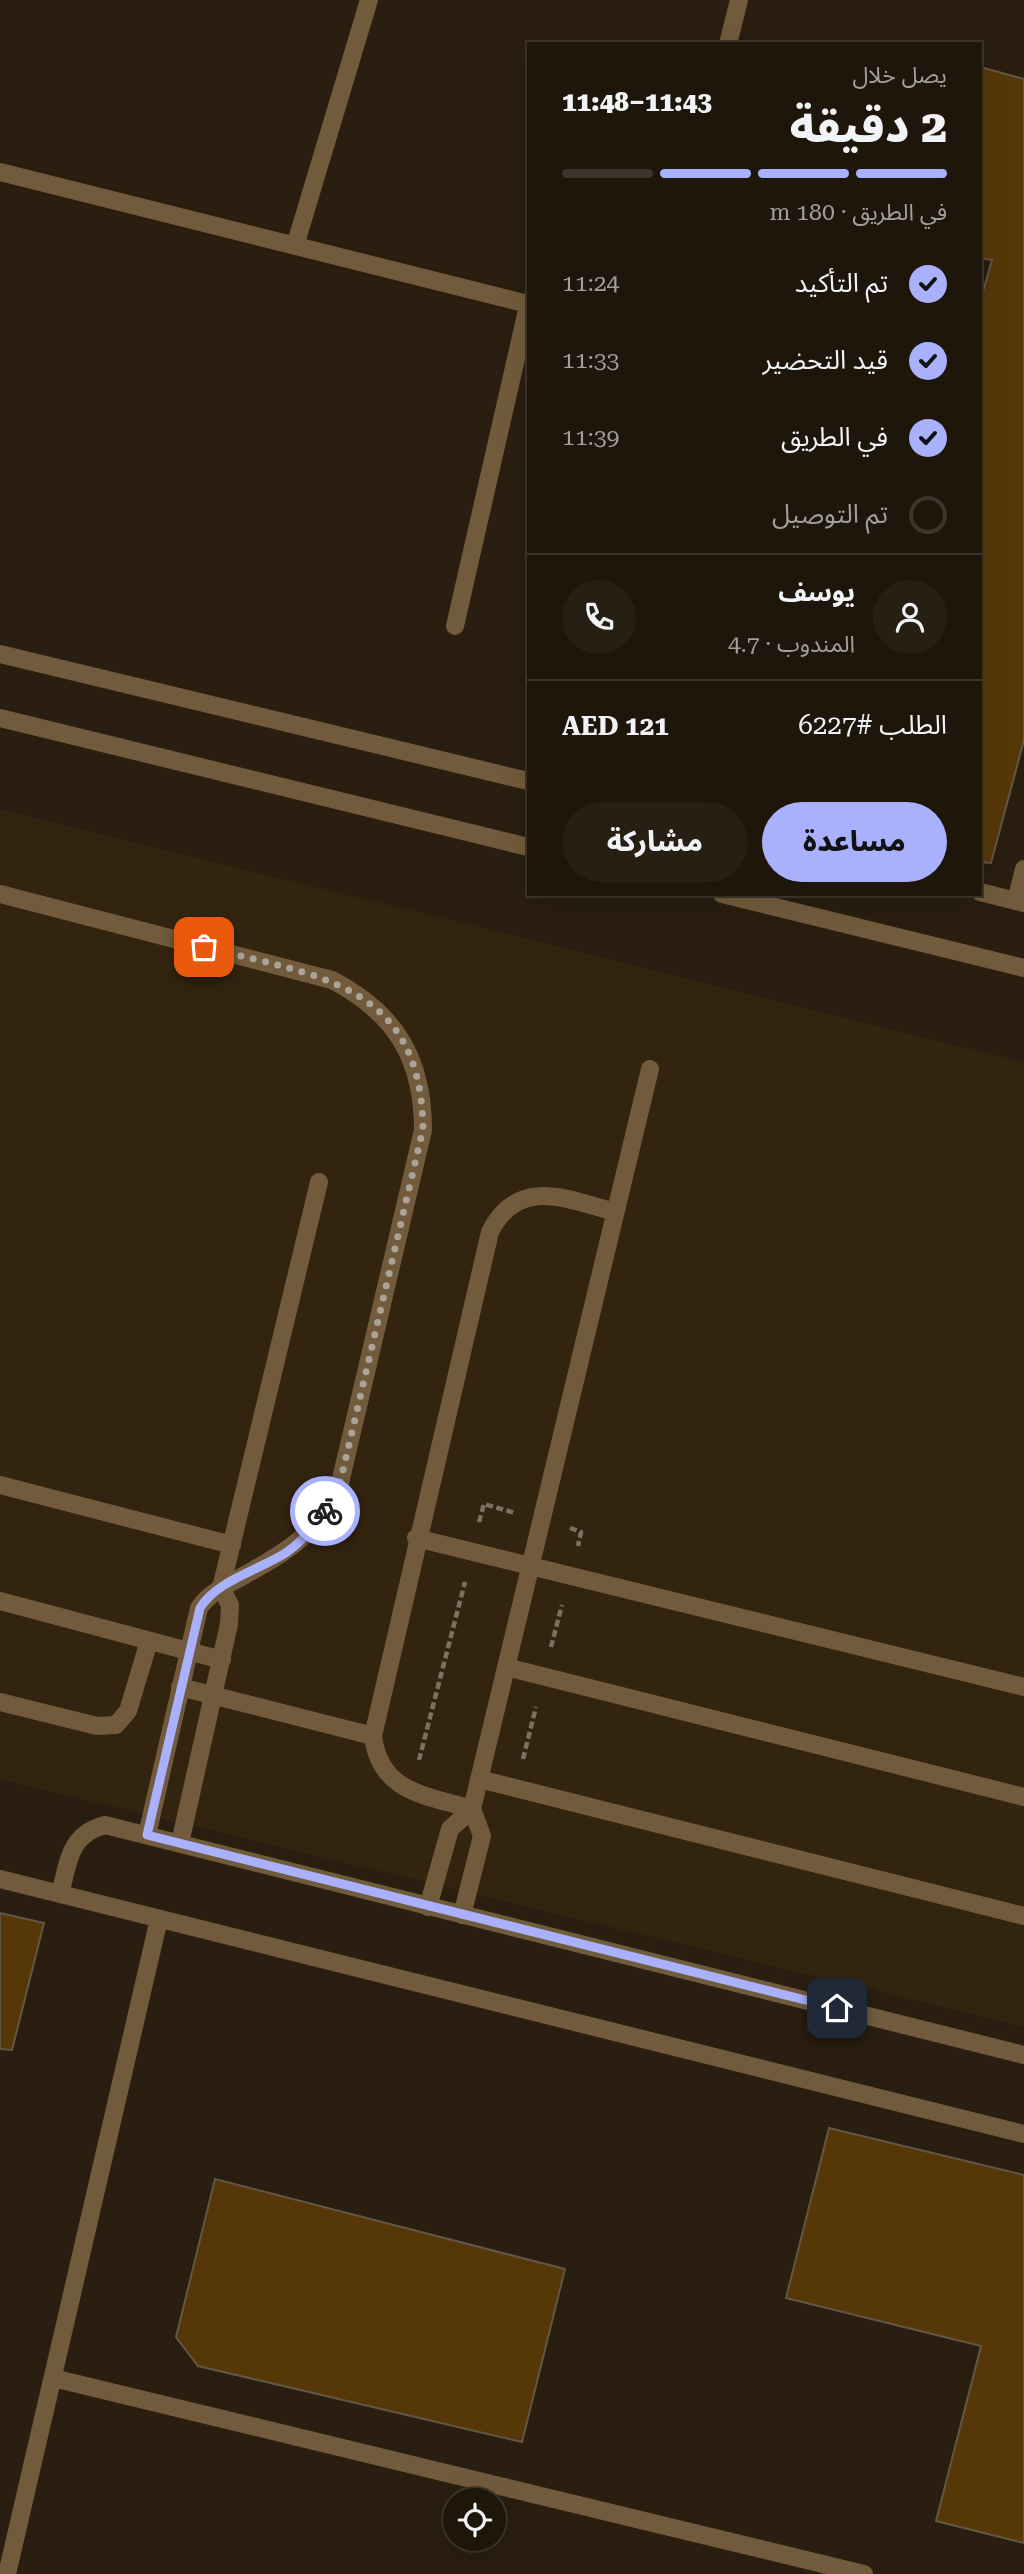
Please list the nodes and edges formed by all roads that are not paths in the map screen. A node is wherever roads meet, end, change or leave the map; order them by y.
1 (369, 0) edge
2 (739, 0) edge
3 (728, 42) edge
4 (0, 172) edge
5 (295, 246) junction
6 (527, 305) edge
7 (527, 309) edge
8 (455, 626) dead end
9 (0, 654) edge
10 (0, 718) edge
11 (527, 781) edge
12 (527, 847) edge
13 (1024, 869) edge
14 (982, 892) edge
15 (0, 894) edge
16 (730, 896) edge
17 (1020, 902) edge
18 (1024, 968) edge
19 (650, 1069) dead end
20 (319, 1182) dead end
21 (615, 1212) junction
22 (0, 1485) edge
23 (416, 1538) junction
24 (232, 1545) junction
25 (531, 1566) junction
26 (221, 1588) junction
27 (0, 1601) edge
28 (149, 1640) junction
29 (188, 1651) junction
30 (222, 1660) junction
31 (506, 1667) junction
32 (1024, 1686) edge
33 (180, 1687) junction
34 (214, 1695) junction
35 (0, 1702) edge
36 (373, 1736) junction
37 (479, 1779) junction
38 (1024, 1797) edge
39 (472, 1809) junction
40 (147, 1835) junction
41 (180, 1843) junction
42 (0, 1879) edge
43 (60, 1894) junction
44 (428, 1907) junction
45 (462, 1915) junction
46 (1024, 1916) edge
47 (159, 1919) junction
48 (1024, 2055) edge
49 (1024, 2134) edge
50 (52, 2378) junction
51 (9, 2526) edge
52 (7, 2574) edge
53 (864, 2574) edge

1 - 5 street
2 - 3 street
4 - 5 street
5 - 6 street
7 - 8 street
9 - 11 street
10 - 12 street
13 - 17 street
14 - 17 street
15 - 26 street
16 - 18 street
19 - 21 street
20 - 24 street
21 - 23 street
21 - 25 street
22 - 24 street
23 - 25 street
23 - 36 street
24 - 26 street
25 - 31 street
25 - 32 street
26 - 29 street
26 - 30 street
27 - 28 street
28 - 29 street
28 - 35 street
29 - 30 street
29 - 33 street
30 - 34 street
31 - 37 street
31 - 38 street
33 - 34 street
33 - 40 street
34 - 36 street
34 - 41 street
36 - 39 street
37 - 39 street
37 - 46 street
39 - 44 street
39 - 45 street
40 - 41 street
40 - 43 street
41 - 44 street
42 - 43 street
43 - 47 street
44 - 45 street
45 - 48 street
47 - 49 street
47 - 50 street
50 - 51 street
50 - 53 street
51 - 52 street

